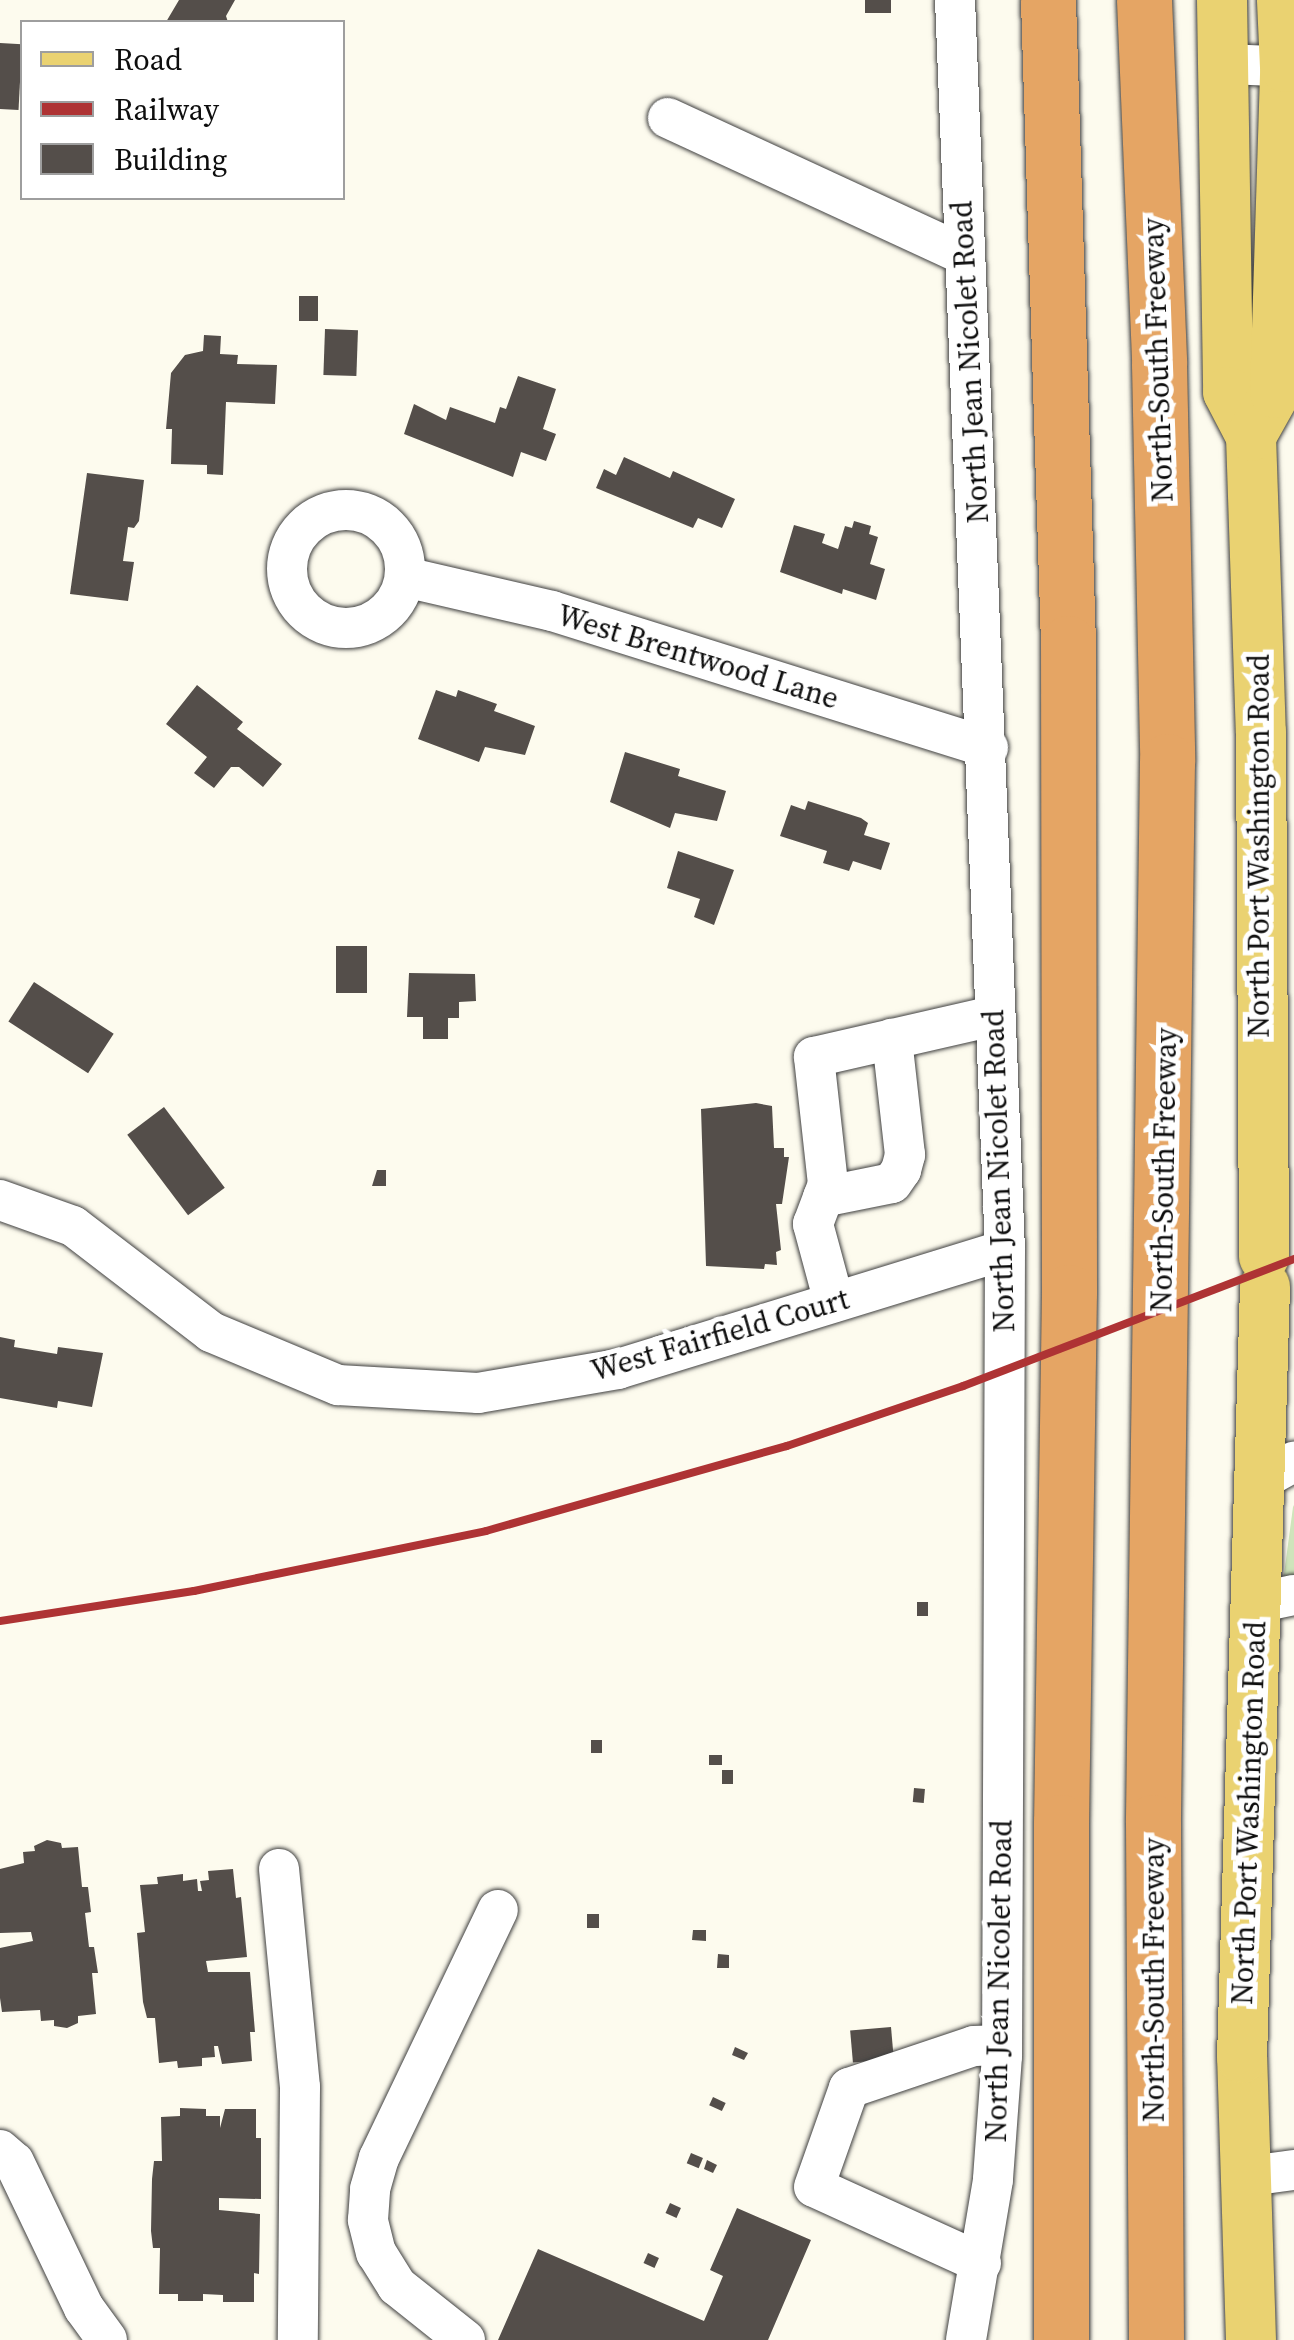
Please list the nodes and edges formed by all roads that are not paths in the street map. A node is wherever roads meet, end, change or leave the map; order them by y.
1 (955, 0) edge
2 (1048, 0) edge
3 (1144, 0) edge
4 (1222, 0) edge
5 (1282, 0) edge
6 (1226, 64) junction
7 (1290, 67) edge
8 (668, 118) dead end
9 (964, 255) junction
10 (1251, 436) junction
11 (405, 577) dead end
12 (988, 748) junction
13 (993, 1016) junction
14 (892, 1040) junction
15 (823, 1197) junction
16 (0, 1200) edge
17 (1005, 1250) junction
18 (834, 1302) junction
19 (1279, 1417) edge
20 (1277, 1471) edge
21 (1275, 1599) edge
22 (279, 1869) dead end
23 (498, 1910) dead end
24 (1002, 2044) junction
25 (0, 2150) edge
26 (1294, 2170) edge
27 (1242, 2177) junction
28 (981, 2263) junction
29 (107, 2340) edge
30 (298, 2340) edge
31 (464, 2340) edge
32 (966, 2340) edge
33 (1061, 2340) edge
34 (1156, 2340) edge
35 (1250, 2340) edge

1 - 9 street, North Jean Nicolet Road
2 - 33 highway
3 - 34 highway, North-South Freeway
4 - 6 main road, North Port Washington Road
5 - 7 main road, North Port Washington Road
6 - 7 street
6 - 10 main road, North Port Washington Road
7 - 10 main road, North Port Washington Road
8 - 9 street
9 - 12 street, North Jean Nicolet Road
10 - 19 main road, North Port Washington Road
11 - 12 street, West Brentwood Lane
12 - 13 street, North Jean Nicolet Road
13 - 14 street
13 - 17 street, North Jean Nicolet Road
14 - 15 street
14 - 15 street
15 - 18 street
16 - 18 street, West Fairfield Court
17 - 18 street, West Fairfield Court
17 - 24 street, North Jean Nicolet Road
19 - 20 main road, North Port Washington Road
20 - 21 main road, North Port Washington Road
21 - 27 main road, North Port Washington Road
22 - 30 street
23 - 31 street
24 - 28 street, North Jean Nicolet Road
24 - 28 street
25 - 29 street
26 - 27 street
27 - 35 main road, North Port Washington Road
28 - 32 street, North Jean Nicolet Road

